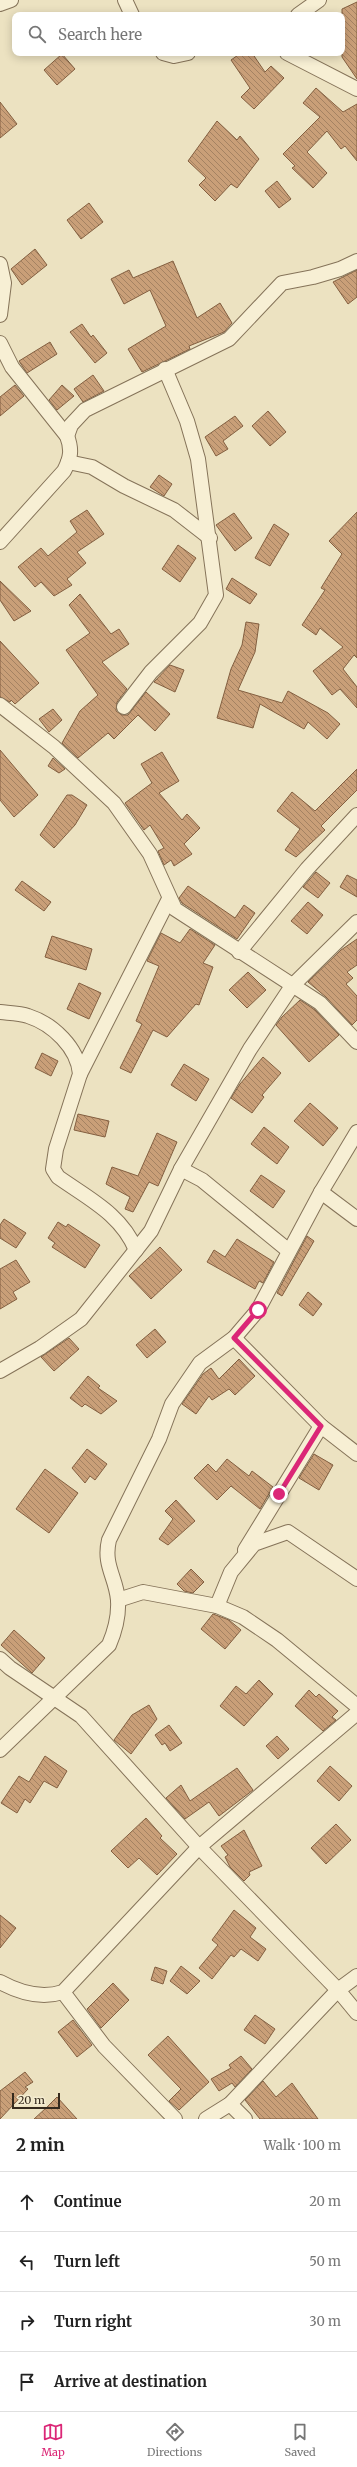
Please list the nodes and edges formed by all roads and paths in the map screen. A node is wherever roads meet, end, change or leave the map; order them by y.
1 (11, 0) edge
2 (125, 0) edge
3 (319, 0) edge
4 (0, 4) edge
5 (131, 12) edge
6 (302, 12) edge
7 (293, 56) edge
8 (357, 89) edge
9 (357, 261) edge
10 (0, 264) edge
11 (0, 315) edge
12 (0, 343) edge
13 (165, 369) junction
14 (67, 436) junction
15 (68, 462) junction
16 (210, 538) junction
17 (0, 542) edge
18 (0, 705) edge
19 (124, 707) dead end
20 (357, 815) edge
21 (169, 899) junction
22 (357, 922) edge
23 (239, 952) junction
24 (292, 986) junction
25 (0, 1012) edge
26 (356, 1037) edge
27 (80, 1074) junction
28 (357, 1132) edge
29 (181, 1169) junction
30 (321, 1192) junction
31 (357, 1219) edge
32 (136, 1250) junction
33 (289, 1251) junction
34 (234, 1338) junction
35 (0, 1371) edge
36 (321, 1426) junction
37 (357, 1454) edge
38 (231, 1572) junction
39 (357, 1578) edge
40 (118, 1600) junction
41 (217, 1606) junction
42 (0, 1659) edge
43 (54, 1698) junction
44 (357, 1707) edge
45 (0, 1750) edge
46 (199, 1847) junction
47 (357, 1976) edge
48 (0, 1982) edge
49 (338, 1990) junction
50 (63, 1992) junction
51 (357, 2013) edge
52 (230, 2104) junction
53 (174, 2119) edge
54 (206, 2119) edge
55 (245, 2119) edge

1 - 4 street
2 - 5 street
3 - 6 street
7 - 8 street
9 - 13 street
10 - 11 street
12 - 14 street
13 - 14 street
13 - 16 street
14 - 15 street
15 - 16 street
15 - 17 street
16 - 19 street
18 - 21 street
20 - 23 street
21 - 23 street
21 - 27 street
22 - 24 street
23 - 24 street
24 - 26 street
24 - 29 street
25 - 27 street
27 - 32 street
28 - 30 street
29 - 32 street
29 - 33 street
30 - 31 street
30 - 33 street
32 - 35 street
33 - 34 street
34 - 36 street
34 - 40 street
36 - 37 street
36 - 38 street
38 - 39 street
38 - 41 street
40 - 41 street
40 - 43 street
41 - 44 street
42 - 43 street
43 - 45 street
43 - 46 street
44 - 46 street
46 - 49 street
46 - 50 street
47 - 49 street
48 - 50 street
49 - 51 street
49 - 52 street
50 - 53 street
52 - 54 street
52 - 55 street

